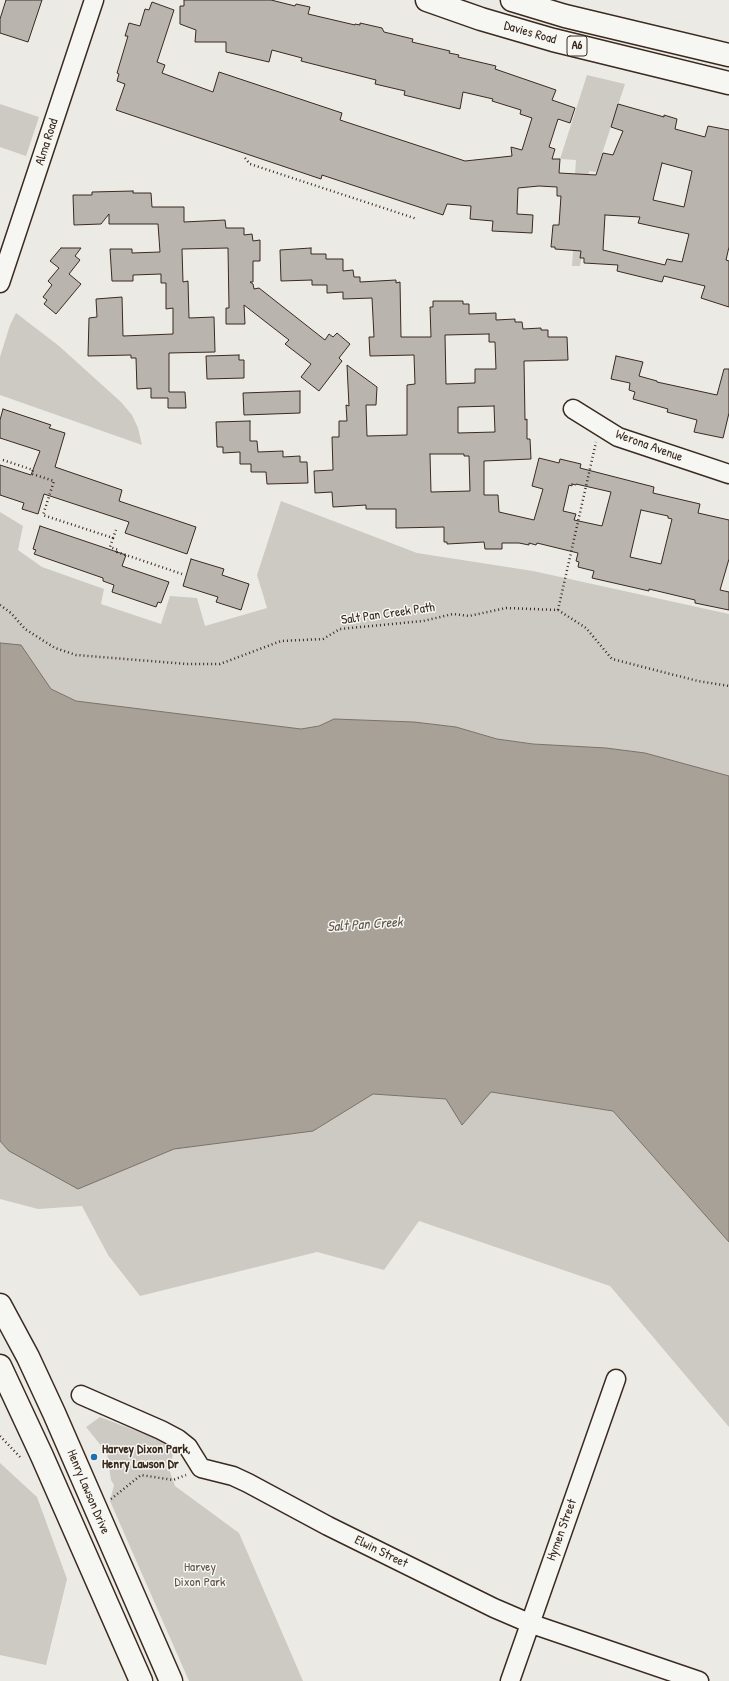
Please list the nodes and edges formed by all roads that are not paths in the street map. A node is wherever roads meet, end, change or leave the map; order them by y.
1 (94, 0) edge
2 (427, 0) edge
3 (512, 0) edge
4 (729, 55) edge
5 (729, 83) edge
6 (0, 284) edge
7 (573, 409) dead end
8 (729, 474) edge
9 (0, 1305) edge
10 (0, 1366) edge
11 (616, 1379) dead end
12 (81, 1395) dead end
13 (529, 1623) junction
14 (141, 1681) edge
15 (172, 1681) edge
16 (510, 1681) edge
17 (699, 1681) edge

1 - 6 street, Alma Road
2 - 5 main road, Davies Road / A6
3 - 4 main road, Davies Road / A6
7 - 8 street, Werona Avenue
9 - 15 main road, Henry Lawson Drive
10 - 14 main road, Henry Lawson Drive
11 - 13 street, Hymen Street
12 - 13 street, Elwin Street
13 - 16 street, Hymen Street
13 - 17 street, Elwin Street

